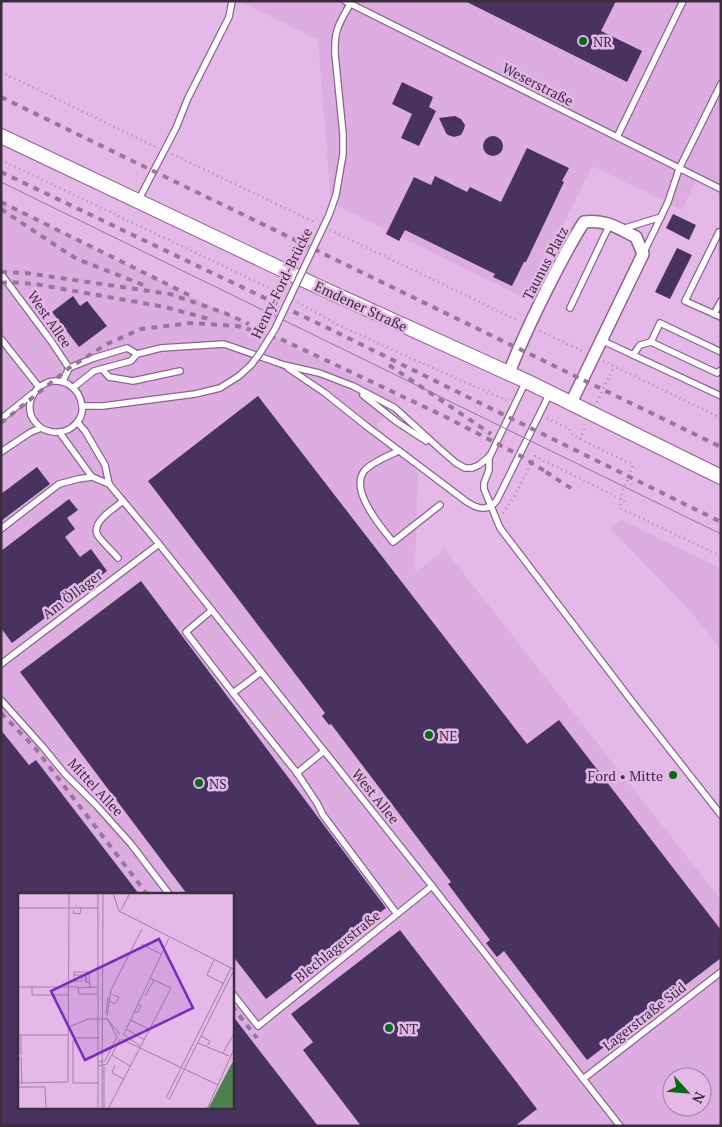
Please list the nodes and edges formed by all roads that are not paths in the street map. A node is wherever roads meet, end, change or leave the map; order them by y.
1 (232, 1) edge
2 (683, 1) edge
3 (347, 3) edge
4 (721, 84) edge
5 (1, 136) edge
6 (617, 138) junction
7 (679, 169) junction
8 (721, 189) edge
9 (138, 201) junction
10 (661, 217) junction
11 (610, 224) junction
12 (622, 230) junction
13 (721, 233) edge
14 (643, 254) junction
15 (1, 274) edge
16 (721, 301) edge
17 (570, 308) dead end
18 (714, 314) junction
19 (721, 318) edge
20 (1, 338) edge
21 (601, 340) junction
22 (651, 342) junction
23 (721, 352) edge
24 (137, 354) junction
25 (633, 355) junction
26 (284, 366) junction
27 (69, 368) junction
28 (102, 369) junction
29 (721, 370) edge
30 (180, 371) dead end
31 (509, 373) junction
32 (63, 381) junction
33 (526, 381) junction
34 (353, 386) junction
35 (74, 387) junction
36 (37, 389) junction
37 (550, 393) junction
38 (721, 396) edge
39 (571, 403) junction
40 (82, 406) junction
41 (1, 419) edge
42 (77, 422) junction
43 (41, 428) junction
44 (60, 432) junction
45 (441, 450) junction
46 (399, 451) junction
47 (1, 452) edge
48 (490, 456) junction
49 (92, 477) junction
50 (721, 477) edge
51 (109, 484) junction
52 (123, 501) junction
53 (440, 505) dead end
54 (491, 506) junction
55 (1, 529) edge
56 (159, 544) junction
57 (118, 558) dead end
58 (212, 610) junction
59 (1, 664) edge
60 (261, 672) junction
61 (233, 694) junction
62 (1, 700) edge
63 (324, 751) junction
64 (296, 773) junction
65 (721, 815) edge
66 (432, 886) junction
67 (168, 893) edge
68 (397, 914) junction
69 (721, 972) edge
70 (234, 996) edge
71 (583, 1079) junction
72 (620, 1126) edge

1 - 9 lane
2 - 6 lane
3 - 6 lane, Weserstraße
3 - 40 lane, Henry-Ford-Brücke, bridge
4 - 7 lane
5 - 9 street, Emdener Straße
6 - 7 lane, Weserstraße
7 - 8 lane, Weserstraße
7 - 10 lane
9 - 31 street, Emdener Straße
10 - 12 lane
10 - 14 lane
11 - 12 street, Taunus Platz
11 - 17 lane
11 - 31 street, Taunus Platz
12 - 14 street, Taunus Platz
13 - 18 lane
14 - 21 street
15 - 27 lane, West Allee
16 - 18 lane
18 - 19 lane
20 - 36 lane
21 - 25 lane
21 - 39 street
22 - 23 lane
22 - 25 lane
22 - 29 lane
24 - 26 lane
24 - 27 lane
24 - 28 lane
25 - 38 lane
26 - 34 lane
26 - 46 lane
27 - 32 lane, West Allee
28 - 30 lane
28 - 35 lane
31 - 33 street, Emdener Straße
32 - 35 lane
32 - 36 lane
33 - 37 street, Emdener Straße
33 - 48 lane
34 - 45 lane
34 - 45 lane
35 - 40 lane
36 - 41 lane
36 - 43 lane
37 - 39 street, Emdener Straße
37 - 54 lane
39 - 50 street, Emdener Straße
40 - 42 lane
42 - 44 lane
42 - 51 lane, West Allee
43 - 44 lane
43 - 47 lane
44 - 49 lane
45 - 48 lane
46 - 53 lane
46 - 54 lane
48 - 54 lane
49 - 51 lane, West Allee
49 - 55 lane
51 - 52 lane, West Allee
52 - 56 lane, West Allee
52 - 57 lane
54 - 65 lane
56 - 58 lane, West Allee
56 - 59 lane, Am Öllager
58 - 60 lane, West Allee
58 - 61 lane
60 - 61 lane
60 - 63 lane, West Allee
61 - 64 lane
62 - 67 lane, Mittel Allee
63 - 64 lane
63 - 66 lane, West Allee
64 - 68 lane
66 - 68 lane, Blechlagerstraße
66 - 71 lane, West Allee
68 - 70 lane, Blechlagerstraße
69 - 71 lane, Lagerstraße Süd
71 - 72 lane, West Allee

